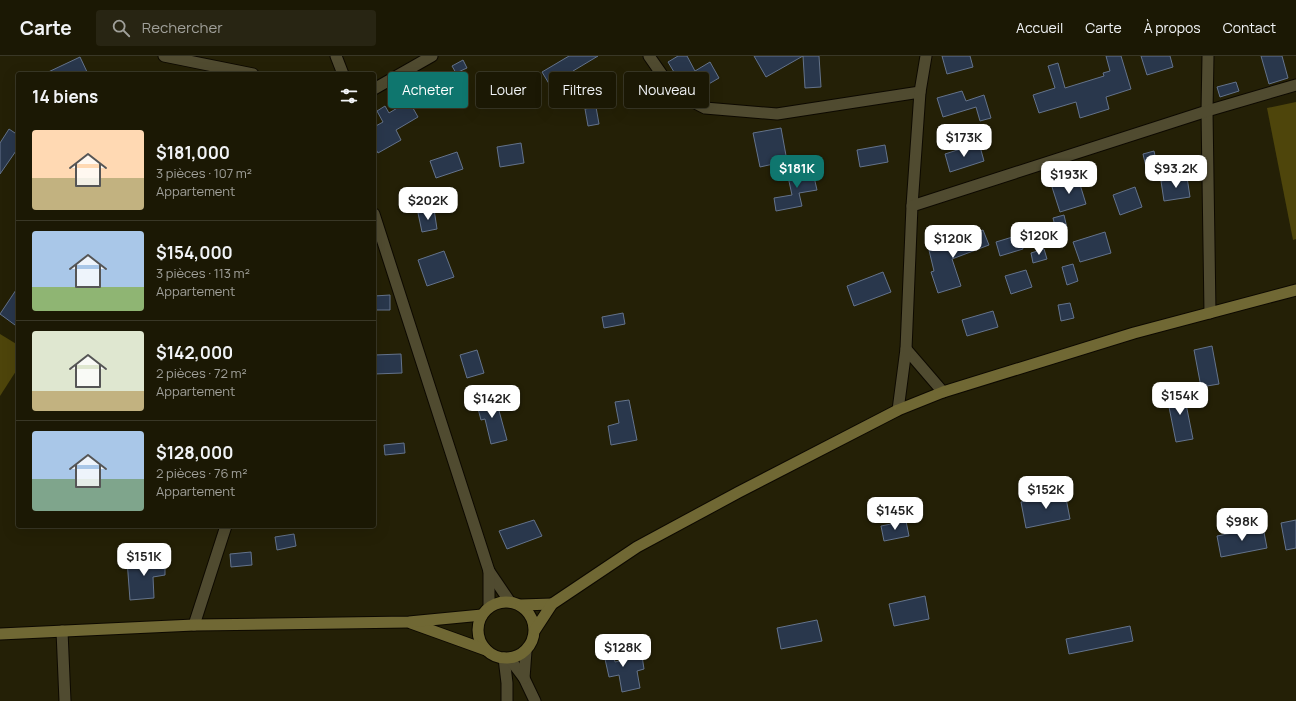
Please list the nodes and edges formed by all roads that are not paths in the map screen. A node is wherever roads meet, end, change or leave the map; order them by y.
1 (164, 56) edge
2 (336, 56) edge
3 (432, 56) edge
4 (649, 56) edge
5 (926, 56) edge
6 (1208, 56) edge
7 (243, 72) edge
8 (342, 72) edge
9 (1296, 85) edge
10 (376, 88) edge
11 (920, 92) junction
12 (1207, 111) junction
13 (912, 206) junction
14 (376, 220) edge
15 (1296, 290) edge
16 (1210, 313) junction
17 (906, 349) junction
18 (943, 392) junction
19 (898, 410) junction
20 (225, 528) edge
21 (489, 571) junction
22 (515, 604) junction
23 (552, 604) junction
24 (486, 611) junction
25 (409, 622) junction
26 (194, 624) junction
27 (535, 630) junction
28 (62, 632) junction
29 (0, 634) edge
30 (486, 650) junction
31 (526, 651) junction
32 (506, 658) junction
33 (524, 678) junction
34 (65, 701) edge
35 (507, 701) edge
36 (535, 701) edge

1 - 7 street
2 - 8 street
3 - 10 street
4 - 11 street
5 - 11 street
6 - 12 street
9 - 12 street
11 - 13 street
12 - 13 street
12 - 16 street
13 - 17 street
14 - 21 street
15 - 16 main road
16 - 18 main road
17 - 18 street
17 - 19 street
18 - 19 main road
19 - 23 main road
20 - 26 street
21 - 22 street
21 - 24 street
22 - 23 main road
22 - 24 main road
22 - 27 main road
23 - 27 main road
24 - 25 main road
24 - 30 main road
25 - 26 main road
25 - 30 main road
26 - 28 main road
27 - 31 main road
28 - 29 main road
28 - 34 street
30 - 32 main road
31 - 32 main road
31 - 33 street
32 - 33 street
32 - 35 street
33 - 36 street

